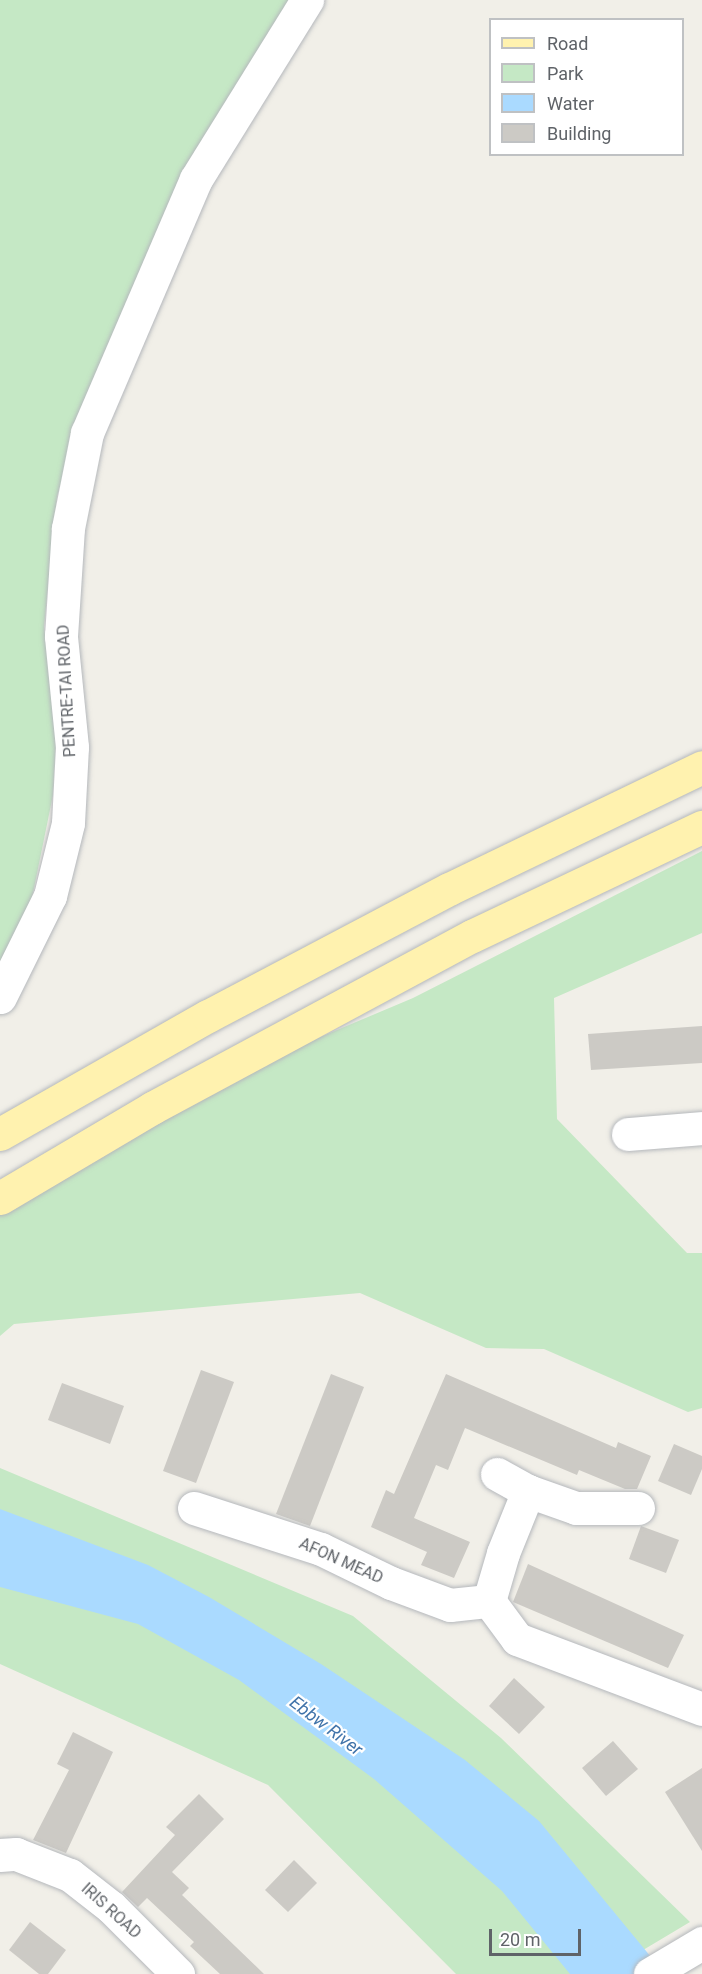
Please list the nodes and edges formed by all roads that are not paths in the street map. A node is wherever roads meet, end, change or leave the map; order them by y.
1 (307, 0) edge
2 (702, 767) edge
3 (702, 827) edge
4 (0, 997) edge
5 (702, 1128) edge
6 (0, 1134) edge
7 (628, 1134) dead end
8 (0, 1198) edge
9 (497, 1474) dead end
10 (528, 1491) junction
11 (194, 1508) dead end
12 (638, 1508) dead end
13 (489, 1601) junction
14 (702, 1709) edge
15 (0, 1856) edge
16 (702, 1943) edge
17 (178, 1974) edge
18 (650, 1974) edge

1 - 4 street, PENTRE-TAI ROAD
2 - 6 main road
3 - 8 main road
5 - 7 street
9 - 10 street
10 - 12 street
10 - 13 street
11 - 13 street, AFON MEAD
13 - 14 street
15 - 17 street, IRIS ROAD
16 - 18 street

